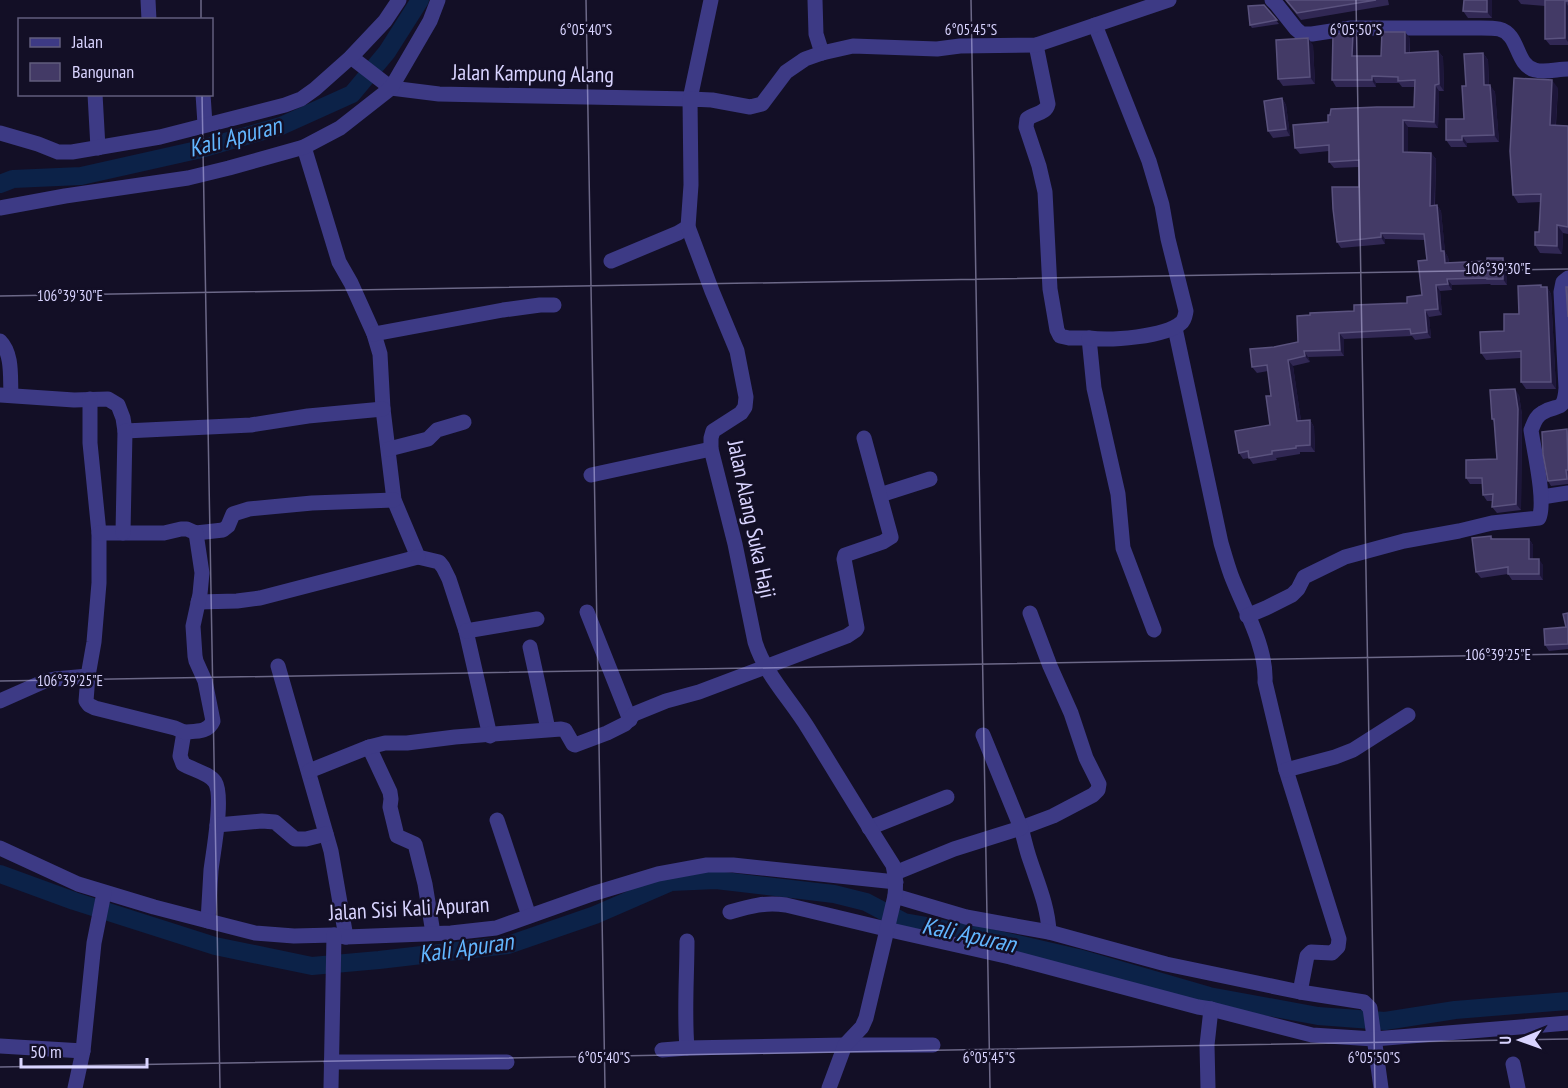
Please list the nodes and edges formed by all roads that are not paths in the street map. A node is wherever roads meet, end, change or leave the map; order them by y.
1 (148, 0) edge
2 (399, 0) edge
3 (438, 0) edge
4 (711, 0) edge
5 (814, 0) edge
6 (1169, 0) edge
7 (1272, 0) edge
8 (149, 18) edge
9 (1095, 25) junction
10 (1036, 45) junction
11 (822, 53) junction
12 (356, 60) junction
13 (1568, 69) edge
14 (385, 83) junction
15 (95, 96) edge
16 (203, 96) edge
17 (690, 99) junction
18 (205, 124) junction
19 (0, 133) edge
20 (304, 147) junction
21 (99, 148) junction
22 (0, 208) edge
23 (688, 227) junction
24 (611, 261) dead end
25 (1568, 278) edge
26 (554, 305) dead end
27 (1174, 328) junction
28 (374, 334) junction
29 (1089, 338) junction
30 (0, 341) edge
31 (6, 395) edge
32 (90, 399) junction
33 (383, 409) junction
34 (464, 422) dead end
35 (125, 431) junction
36 (864, 438) dead end
37 (389, 449) junction
38 (711, 449) junction
39 (591, 476) dead end
40 (930, 479) dead end
41 (1568, 493) edge
42 (880, 495) junction
43 (1542, 496) junction
44 (394, 500) junction
45 (99, 533) junction
46 (123, 533) junction
47 (196, 533) junction
48 (418, 557) junction
49 (198, 602) junction
50 (587, 612) dead end
51 (1030, 613) dead end
52 (1247, 616) junction
53 (537, 619) dead end
54 (1154, 630) dead end
55 (466, 631) junction
56 (530, 646) dead end
57 (278, 666) dead end
58 (766, 668) junction
59 (88, 676) junction
60 (0, 701) edge
61 (1408, 715) dead end
62 (630, 720) junction
63 (549, 729) junction
64 (184, 732) junction
65 (983, 735) dead end
66 (490, 736) junction
67 (369, 747) junction
68 (1286, 770) junction
69 (309, 771) junction
70 (947, 797) dead end
71 (497, 820) dead end
72 (217, 825) junction
73 (870, 828) junction
74 (1021, 828) junction
75 (326, 834) junction
76 (0, 848) edge
77 (895, 888) junction
78 (103, 897) junction
79 (730, 912) dead end
80 (529, 916) junction
81 (208, 921) junction
82 (887, 924) junction
83 (1049, 932) junction
84 (433, 933) junction
85 (338, 939) junction
86 (687, 941) dead end
87 (1300, 992) junction
88 (1211, 1009) junction
89 (1568, 1023) edge
90 (1374, 1035) junction
91 (845, 1045) junction
92 (933, 1045) dead end
93 (0, 1046) edge
94 (687, 1048) junction
95 (662, 1050) dead end
96 (83, 1051) junction
97 (331, 1062) junction
98 (507, 1062) dead end
99 (1513, 1064) dead end
100 (75, 1088) edge
101 (330, 1088) edge
102 (829, 1088) edge
103 (1208, 1088) edge
104 (1382, 1088) edge
105 (1518, 1088) edge

1 - 8 street
2 - 12 street
3 - 14 street
4 - 17 street, Jalan Alang Suka Haji
5 - 11 street
6 - 9 street
7 - 13 street
9 - 10 street
9 - 27 street
10 - 11 street
10 - 29 street
11 - 17 street
12 - 14 street
12 - 18 street
14 - 17 street, Jalan Kampung Alang
14 - 20 street
15 - 21 street
16 - 18 street
17 - 23 street, Jalan Alang Suka Haji
18 - 21 street
19 - 21 street
20 - 22 street
20 - 28 street
23 - 24 street
23 - 38 street, Jalan Alang Suka Haji
25 - 43 street
26 - 28 street
27 - 29 street
27 - 52 street
28 - 33 street
29 - 54 street
30 - 31 street
31 - 32 street
32 - 35 street
32 - 45 street
33 - 35 street
33 - 37 street
34 - 37 street
35 - 46 street
36 - 42 street
37 - 44 street
38 - 39 street
38 - 58 street, Jalan Alang Suka Haji
40 - 42 street
41 - 43 street
42 - 58 street
43 - 52 street
44 - 47 street
44 - 48 street
45 - 46 street
45 - 59 street
46 - 47 street
47 - 49 street
48 - 49 street
48 - 55 street
49 - 64 street
50 - 62 street
51 - 74 street
52 - 68 street
53 - 55 street
55 - 66 street
56 - 63 street
57 - 69 street
58 - 62 street
58 - 73 street, Jalan Alang Suka Haji
59 - 60 street
59 - 64 street
61 - 68 street
62 - 63 street
63 - 66 street
64 - 72 street
65 - 74 street
66 - 67 street
67 - 69 street
67 - 84 street
68 - 87 street
69 - 75 street
70 - 73 street
71 - 80 street
72 - 75 street
72 - 81 street
73 - 77 street, Jalan Alang Suka Haji
74 - 77 street
74 - 83 street
75 - 85 street
76 - 78 street, Jalan Sisi Kali Apuran
77 - 80 street, Jalan Sisi Kali Apuran
77 - 82 street
77 - 83 street, Jalan Sisi Kali Apuran
78 - 81 street, Jalan Sisi Kali Apuran
78 - 96 street
79 - 82 street
80 - 84 street, Jalan Sisi Kali Apuran
81 - 85 street, Jalan Sisi Kali Apuran
82 - 88 street
82 - 91 street
83 - 87 street, Jalan Sisi Kali Apuran
84 - 85 street, Jalan Sisi Kali Apuran
85 - 97 street
86 - 94 street
87 - 90 street, Jalan Sisi Kali Apuran
88 - 90 street
88 - 103 street
89 - 90 street
90 - 104 street
91 - 92 street
91 - 94 street
91 - 102 street
93 - 96 street
94 - 95 street
96 - 100 street
97 - 98 street
97 - 101 street
99 - 105 street

